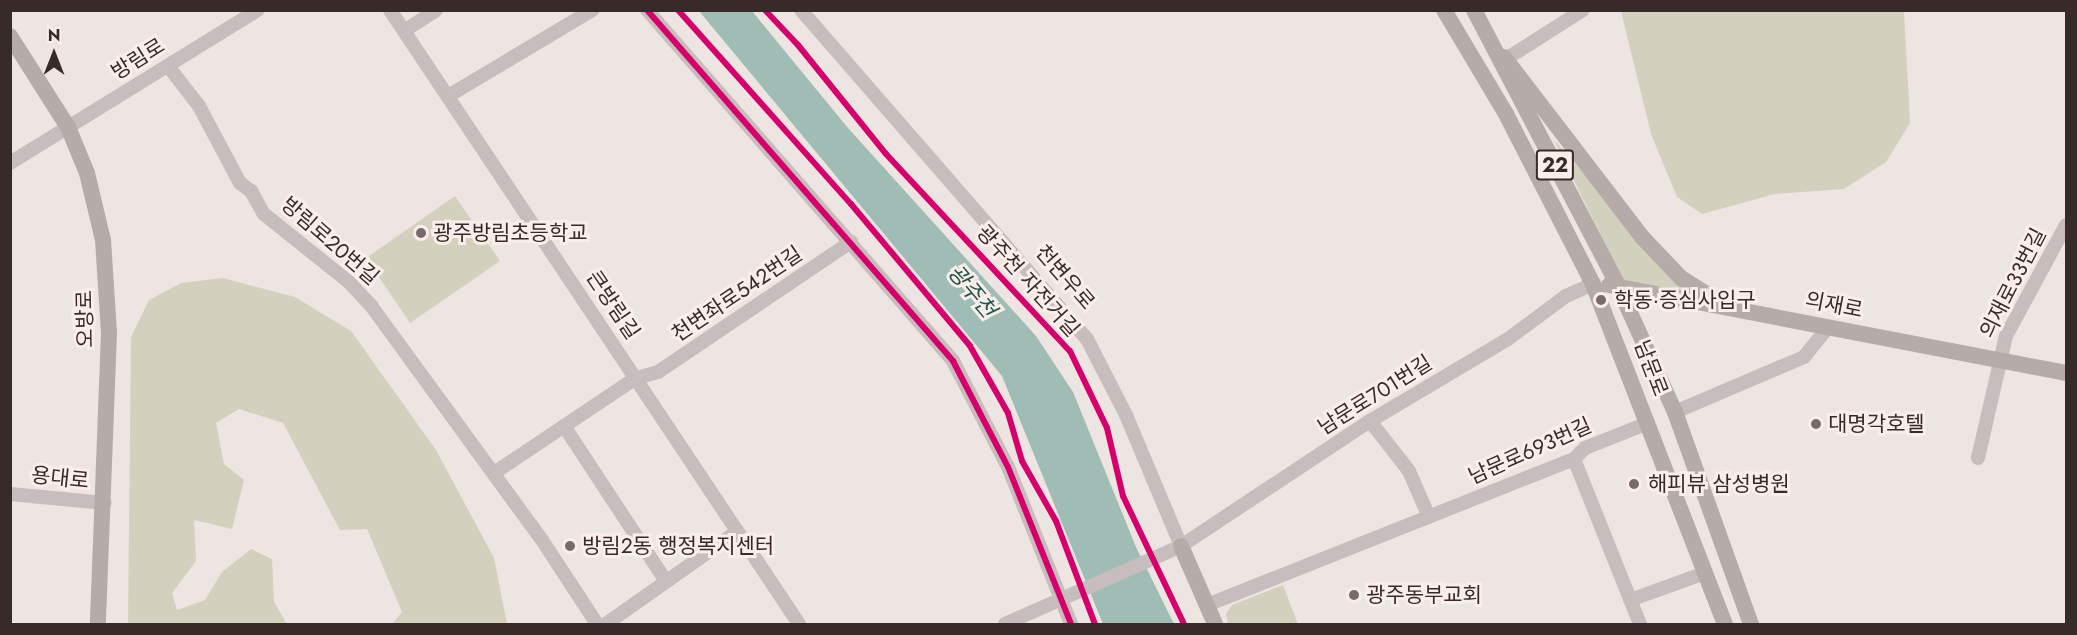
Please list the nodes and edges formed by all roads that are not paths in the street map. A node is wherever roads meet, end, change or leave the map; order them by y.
1 (258, 10) edge
2 (390, 10) edge
3 (436, 10) edge
4 (592, 10) edge
5 (647, 10) edge
6 (801, 10) edge
7 (1444, 10) edge
8 (1474, 10) edge
9 (1583, 10) edge
10 (404, 31) junction
11 (10, 36) edge
12 (1494, 42) junction
13 (1506, 59) junction
14 (168, 66) junction
15 (448, 96) junction
16 (68, 127) junction
17 (10, 163) edge
18 (2067, 225) edge
19 (851, 242) junction
20 (1593, 284) junction
21 (1618, 286) junction
22 (1729, 309) junction
23 (1828, 327) junction
24 (1999, 361) junction
25 (2067, 373) edge
26 (636, 378) junction
27 (1676, 412) junction
28 (1370, 421) junction
29 (1648, 423) junction
30 (564, 426) junction
31 (1978, 458) dead end
32 (1574, 459) junction
33 (494, 473) junction
34 (10, 494) edge
35 (105, 503) junction
36 (1430, 518) junction
37 (738, 531) junction
38 (1181, 546) junction
39 (1705, 573) junction
40 (666, 581) junction
41 (1062, 598) junction
42 (1630, 600) junction
43 (1207, 604) junction
44 (98, 624) edge
45 (597, 624) edge
46 (606, 624) edge
47 (799, 624) edge
48 (1005, 624) edge
49 (1071, 624) edge
50 (1215, 624) edge
51 (1640, 624) edge
52 (1725, 624) edge
53 (1751, 624) edge

1 - 14 street, 방림로
2 - 10 street, 큰방림길
3 - 10 street
4 - 15 street
5 - 19 street
6 - 38 street, 천변우로
7 - 20 main road, 남문로 / 22
8 - 12 main road, 남문로 / 22
9 - 13 street
10 - 15 street, 큰방림길
11 - 16 main road, 오방로
12 - 13 main road
12 - 21 main road, 남문로 / 22
13 - 22 main road
14 - 16 street, 방림로
14 - 33 street, 방림로20번길
15 - 26 street, 큰방림길
16 - 17 street, 방림로
16 - 35 main road, 오방로
18 - 24 street, 의재로33번길
19 - 26 street, 천변좌로542번길
19 - 41 street
20 - 21 main road, 의재로
20 - 28 street, 남문로701번길
20 - 29 main road, 남문로 / 22
21 - 22 main road, 의재로
21 - 27 main road, 남문로 / 22
22 - 23 main road, 의재로
23 - 24 main road, 의재로
23 - 27 street, 남문로
24 - 25 main road, 의재로
24 - 31 street, 의재로33번길
26 - 30 street, 천변좌로542번길
26 - 37 street, 큰방림길
27 - 53 main road, 남문로 / 22
28 - 36 street
28 - 38 street, 남문로701번길
29 - 32 street, 남문로693번길
29 - 39 main road, 남문로 / 22
30 - 33 street, 천변좌로542번길
30 - 40 street
32 - 36 street, 남문로693번길
32 - 42 street
33 - 45 street, 방림로20번길
34 - 35 street, 용대로
35 - 44 main road, 오방로
36 - 43 street, 남문로693번길
37 - 40 street
37 - 47 street, 큰방림길
38 - 41 street, 남문로701번길
38 - 43 main road, 천변우로
39 - 42 street
39 - 52 main road, 남문로 / 22
40 - 46 street
41 - 48 street, 남문로701번길
41 - 49 street
42 - 51 street
43 - 50 main road, 천변우로

